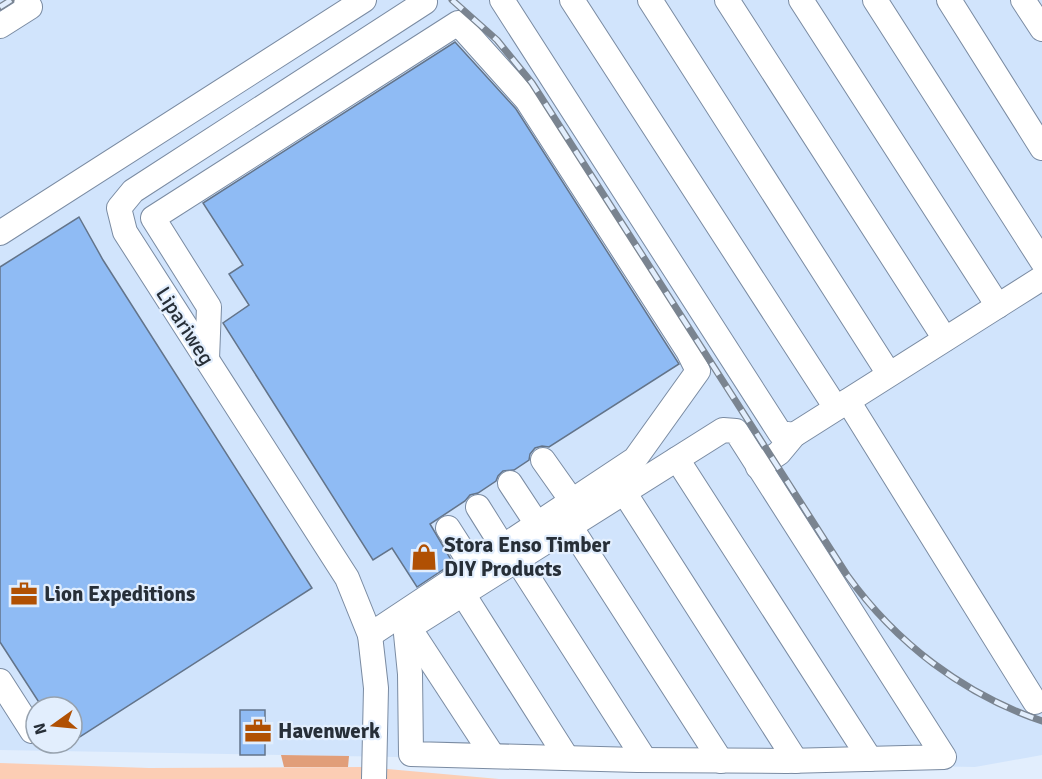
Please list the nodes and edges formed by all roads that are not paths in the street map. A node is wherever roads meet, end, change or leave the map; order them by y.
1 (26, 0) edge
2 (364, 0) edge
3 (502, 0) edge
4 (572, 0) edge
5 (650, 0) edge
6 (727, 0) edge
7 (801, 0) edge
8 (875, 0) edge
9 (949, 0) edge
10 (1023, 0) edge
11 (425, 2) dead end
12 (0, 26) edge
13 (1042, 29) edge
14 (1042, 148) edge
15 (0, 233) edge
16 (1042, 261) edge
17 (1042, 278) edge
18 (998, 306) junction
19 (945, 339) junction
20 (207, 359) junction
21 (889, 374) junction
22 (842, 404) junction
23 (794, 435) junction
24 (677, 459) junction
25 (543, 460) dead end
26 (758, 467) junction
27 (510, 483) dead end
28 (624, 492) junction
29 (572, 501) junction
30 (477, 507) dead end
31 (537, 524) junction
32 (570, 526) junction
33 (448, 528) dead end
34 (510, 553) junction
35 (472, 567) junction
36 (463, 594) junction
37 (410, 629) junction
38 (370, 635) junction
39 (0, 681) edge
40 (1035, 702) dead end
41 (24, 718) edge
42 (493, 756) junction
43 (567, 758) junction
44 (870, 759) junction
45 (645, 760) junction
46 (721, 761) junction
47 (796, 761) junction
48 (374, 779) edge

1 - 12 lane
2 - 15 lane
3 - 23 lane
4 - 22 lane
5 - 21 lane
6 - 19 lane
7 - 18 lane
8 - 16 lane
9 - 14 lane
10 - 13 lane
11 - 20 lane, Lipariweg
17 - 18 lane
18 - 19 lane
19 - 21 lane
20 - 29 lane
20 - 38 lane, Lipariweg
21 - 22 lane
22 - 23 lane
22 - 40 lane
23 - 26 lane
24 - 26 lane
24 - 28 lane
24 - 44 lane
25 - 29 lane
26 - 44 lane
27 - 31 lane
28 - 32 lane
28 - 47 lane
29 - 31 lane
30 - 34 lane
31 - 34 lane
32 - 34 lane
32 - 46 lane
33 - 35 lane
34 - 35 lane
34 - 36 lane
34 - 45 lane
35 - 38 lane
36 - 37 lane
36 - 43 lane
37 - 42 lane
37 - 42 lane
38 - 48 lane, Lipariweg
39 - 41 lane
42 - 43 lane
43 - 45 lane
44 - 47 lane
45 - 46 lane
46 - 47 lane

